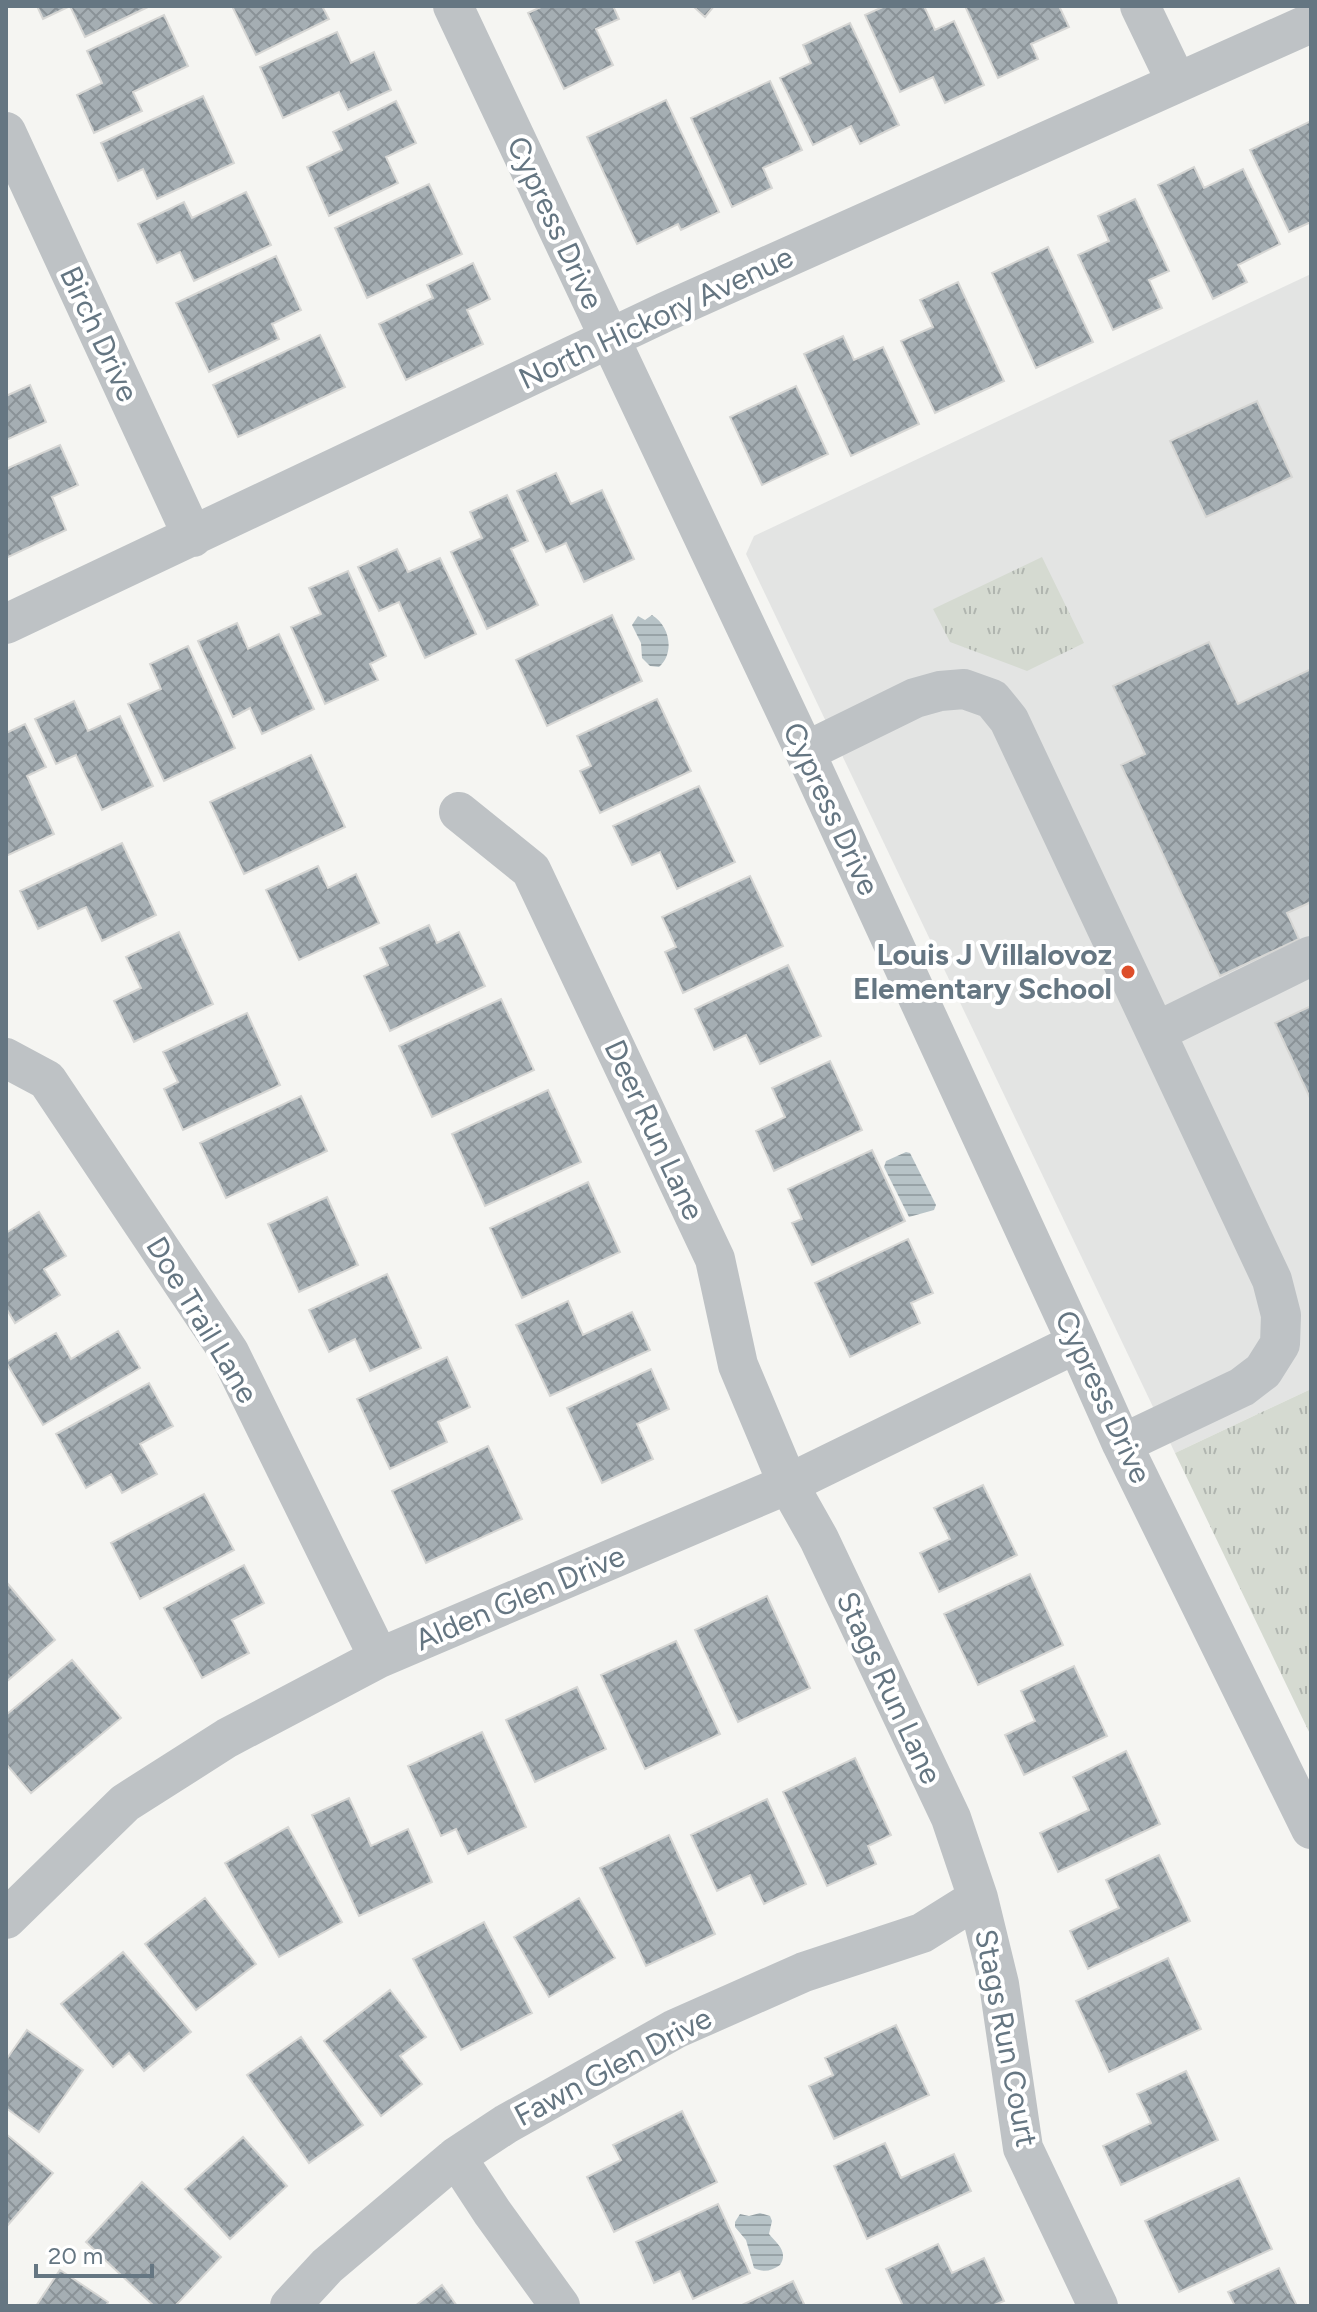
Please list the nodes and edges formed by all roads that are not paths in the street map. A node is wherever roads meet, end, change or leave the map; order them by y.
1 (453, 6) edge
2 (1140, 6) edge
3 (1311, 23) edge
4 (1177, 83) junction
5 (6, 132) edge
6 (609, 338) junction
7 (193, 537) junction
8 (6, 624) edge
9 (805, 752) junction
10 (459, 812) dead end
11 (1311, 956) edge
12 (1156, 1032) junction
13 (6, 1058) edge
14 (1077, 1343) junction
15 (1122, 1444) junction
16 (788, 1484) junction
17 (379, 1658) junction
18 (1311, 1829) edge
19 (978, 1898) junction
20 (12, 1902) edge
21 (456, 2157) junction
22 (290, 2306) edge
23 (560, 2306) edge
24 (1098, 2306) edge

1 - 6 street, Cypress Drive
2 - 4 street
3 - 4 street, North Hickory Avenue
4 - 6 street, North Hickory Avenue
5 - 7 street, Birch Drive
6 - 7 street, North Hickory Avenue
6 - 9 street, Cypress Drive
7 - 8 street, North Hickory Avenue
9 - 12 street
9 - 14 street, Cypress Drive
10 - 16 street, Deer Run Lane
11 - 12 street
12 - 15 street
13 - 17 street, Doe Trail Lane
14 - 15 street, Cypress Drive
14 - 16 street, Alden Glen Drive
15 - 18 street, Cypress Drive
16 - 17 street, Alden Glen Drive
16 - 19 street, Stags Run Lane
17 - 20 street, Alden Glen Drive
19 - 21 street, Fawn Glen Drive
19 - 24 street, Stags Run Court
21 - 22 street, Fawn Glen Drive
21 - 23 street

